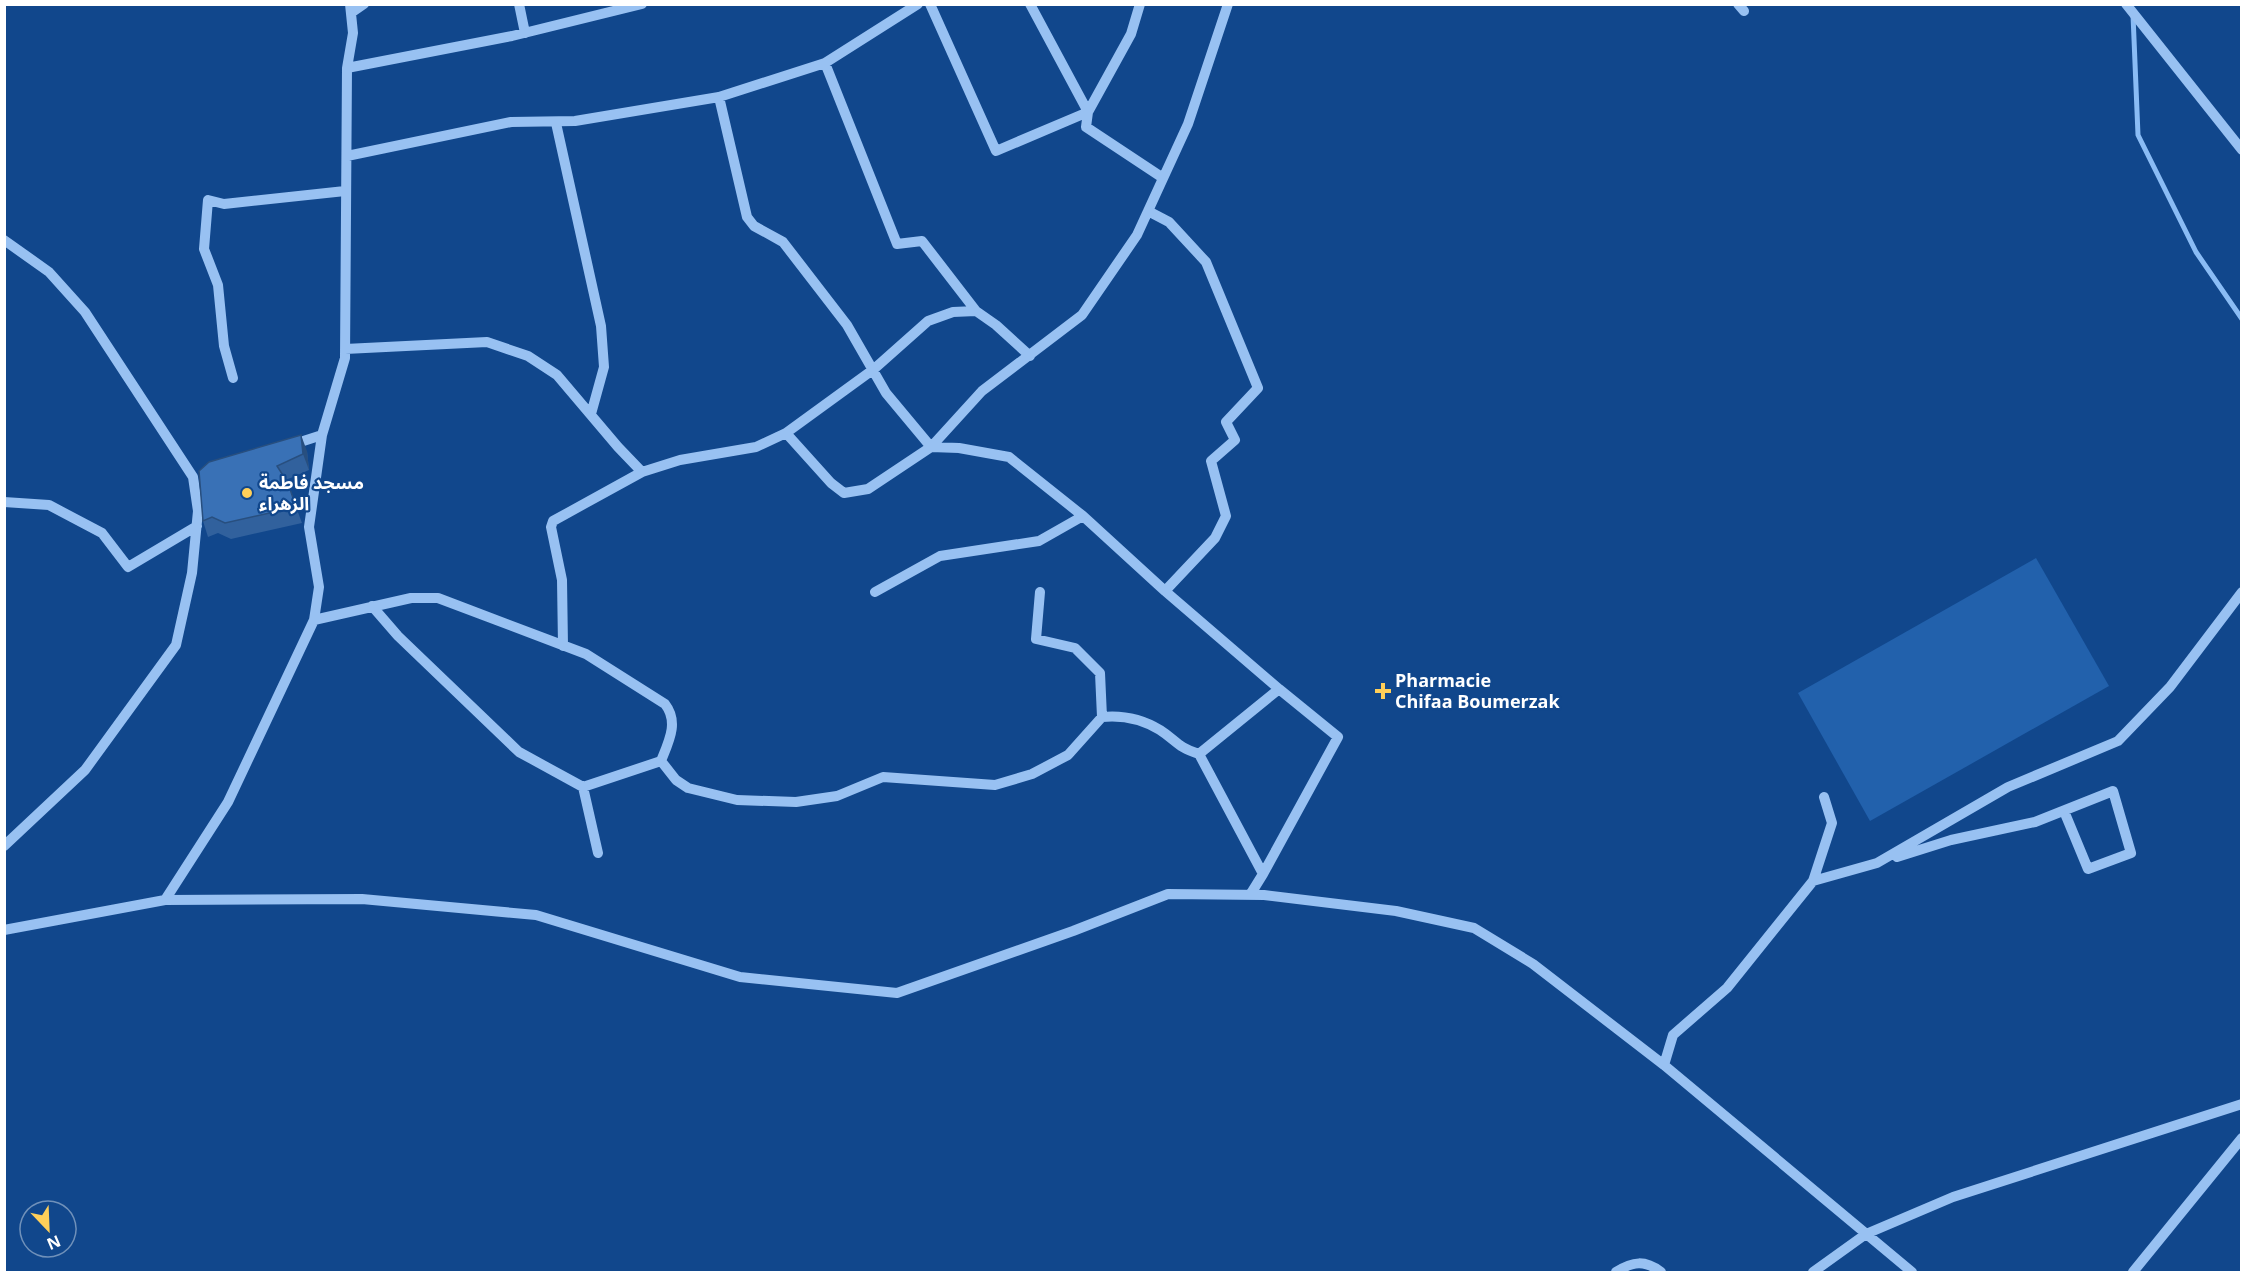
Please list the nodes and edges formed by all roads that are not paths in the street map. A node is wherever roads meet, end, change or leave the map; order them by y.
1 (364, 4) edge
2 (519, 4) edge
3 (642, 4) edge
4 (918, 4) edge
5 (930, 4) edge
6 (1030, 4) edge
7 (1129, 4) edge
8 (1140, 4) edge
9 (1228, 4) edge
10 (2126, 4) edge
11 (350, 9) edge
12 (1136, 18) junction
13 (525, 33) junction
14 (825, 63) junction
15 (347, 68) junction
16 (719, 97) junction
17 (1089, 112) junction
18 (556, 123) junction
19 (2241, 150) edge
20 (347, 156) junction
21 (1163, 178) junction
22 (345, 191) junction
23 (1148, 211) junction
24 (4, 240) edge
25 (976, 311) junction
26 (345, 349) junction
27 (1030, 356) junction
28 (874, 369) junction
29 (233, 378) dead end
30 (591, 414) junction
31 (786, 433) junction
32 (321, 435) junction
33 (931, 447) junction
34 (278, 450) edge
35 (642, 472) junction
36 (4, 502) edge
37 (1083, 516) junction
38 (197, 526) junction
39 (1165, 591) junction
40 (875, 592) dead end
41 (1040, 592) dead end
42 (2241, 592) edge
43 (372, 606) junction
44 (314, 620) junction
45 (563, 646) junction
46 (1279, 689) junction
47 (1102, 717) junction
48 (1199, 754) junction
49 (661, 761) junction
50 (583, 787) junction
51 (1824, 797) dead end
52 (2064, 811) junction
53 (4, 846) edge
54 (598, 853) dead end
55 (1877, 863) junction
56 (1263, 874) junction
57 (1813, 881) junction
58 (1251, 895) junction
59 (165, 900) junction
60 (4, 930) edge
61 (1664, 1065) junction
62 (2241, 1104) edge
63 (2241, 1138) edge
64 (1866, 1234) junction
65 (1616, 1272) edge
66 (1661, 1272) edge
67 (1813, 1272) edge
68 (1912, 1272) edge
69 (2133, 1272) edge

1 - 11 street
2 - 13 street
3 - 13 street
4 - 14 street
5 - 17 street
6 - 17 street
7 - 12 street
8 - 12 street
9 - 21 street
10 - 19 street
11 - 15 street
12 - 17 street
13 - 15 street
14 - 16 street
14 - 25 street
15 - 20 street
16 - 18 street
16 - 28 street
17 - 21 street
18 - 20 street
18 - 30 street
20 - 22 street
21 - 23 street
22 - 26 street
22 - 29 street
23 - 27 street
23 - 39 street
24 - 38 street
25 - 27 street
25 - 28 street
26 - 30 street
26 - 32 street
27 - 33 street
28 - 31 street
28 - 33 street
30 - 35 street
31 - 33 street
31 - 35 street
32 - 34 street
32 - 44 street
33 - 37 street
35 - 45 street
36 - 38 street
37 - 39 street
37 - 40 street
38 - 53 street
39 - 46 street
41 - 47 street
42 - 55 street
43 - 44 street
43 - 45 street
43 - 50 street
44 - 59 street
45 - 49 street
46 - 48 street
46 - 56 street
47 - 48 street
47 - 49 street
48 - 56 street
49 - 50 street
50 - 54 street
51 - 57 street
52 - 52 street
52 - 55 street
55 - 57 street
56 - 58 street
57 - 61 street
58 - 59 street
58 - 61 street
59 - 60 street
61 - 64 street
62 - 64 street
63 - 69 street
64 - 67 street
64 - 68 street
65 - 66 street

